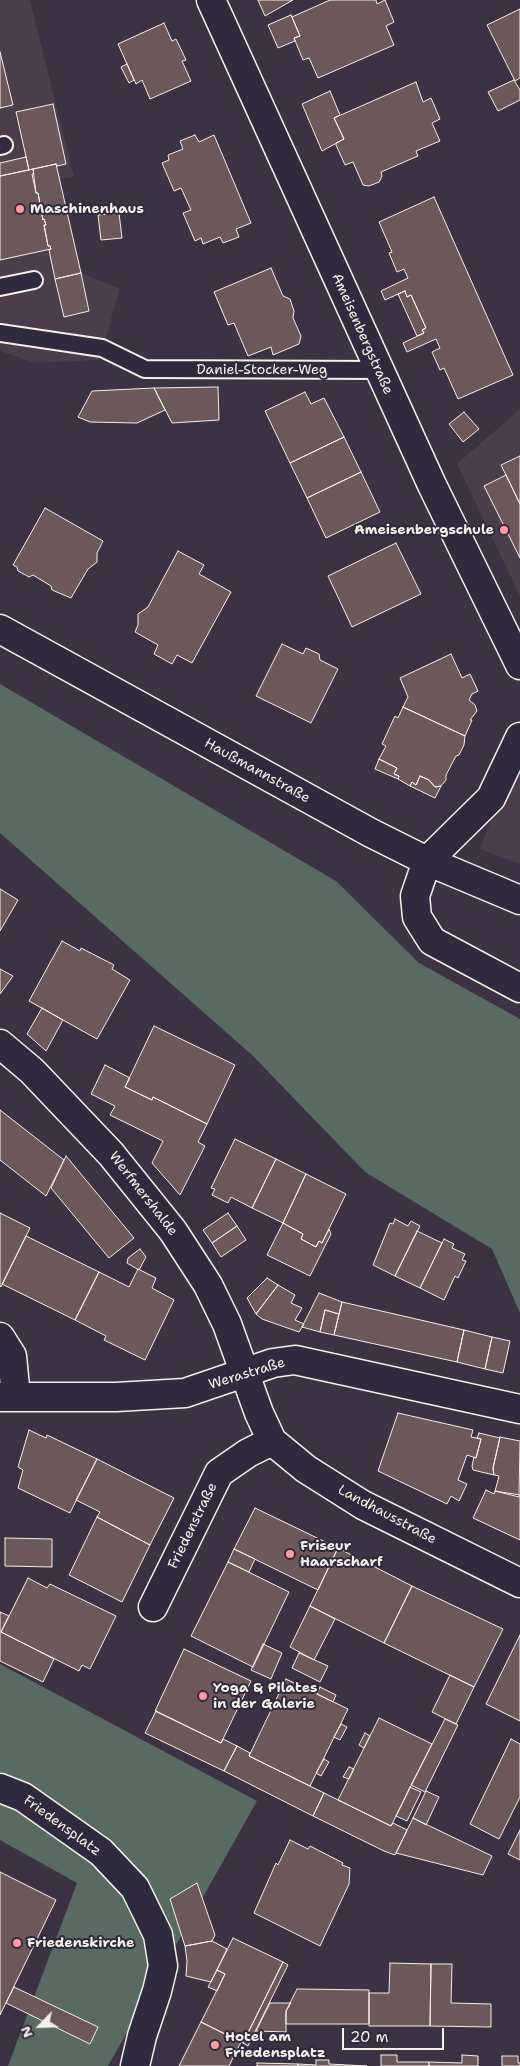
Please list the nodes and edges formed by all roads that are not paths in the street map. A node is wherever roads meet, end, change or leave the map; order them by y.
1 (211, 0) edge
2 (34, 280) dead end
3 (0, 287) edge
4 (0, 333) edge
5 (378, 370) junction
6 (0, 629) edge
7 (520, 665) edge
8 (520, 737) edge
9 (427, 862) junction
10 (520, 900) edge
11 (520, 988) edge
12 (0, 1044) edge
13 (0, 1336) edge
14 (245, 1373) junction
15 (8, 1397) edge
16 (520, 1409) edge
17 (272, 1440) junction
18 (520, 1583) edge
19 (153, 1607) dead end
20 (0, 1788) edge
21 (135, 2066) edge

1 - 5 street, Ameisenbergstraße
2 - 3 lane
4 - 5 lane, Daniel-Stocker-Weg
5 - 7 street, Ameisenbergstraße
6 - 9 street, Haußmannstraße
8 - 9 street
9 - 10 street, Haußmannstraße
9 - 11 street
12 - 14 street, Werfmershalde
13 - 15 street
14 - 15 street, Werastraße
14 - 16 street, Werastraße
14 - 17 street, Landhausstraße
17 - 18 street, Landhausstraße
17 - 19 street, Friedenstraße
20 - 21 street, Friedensplatz

